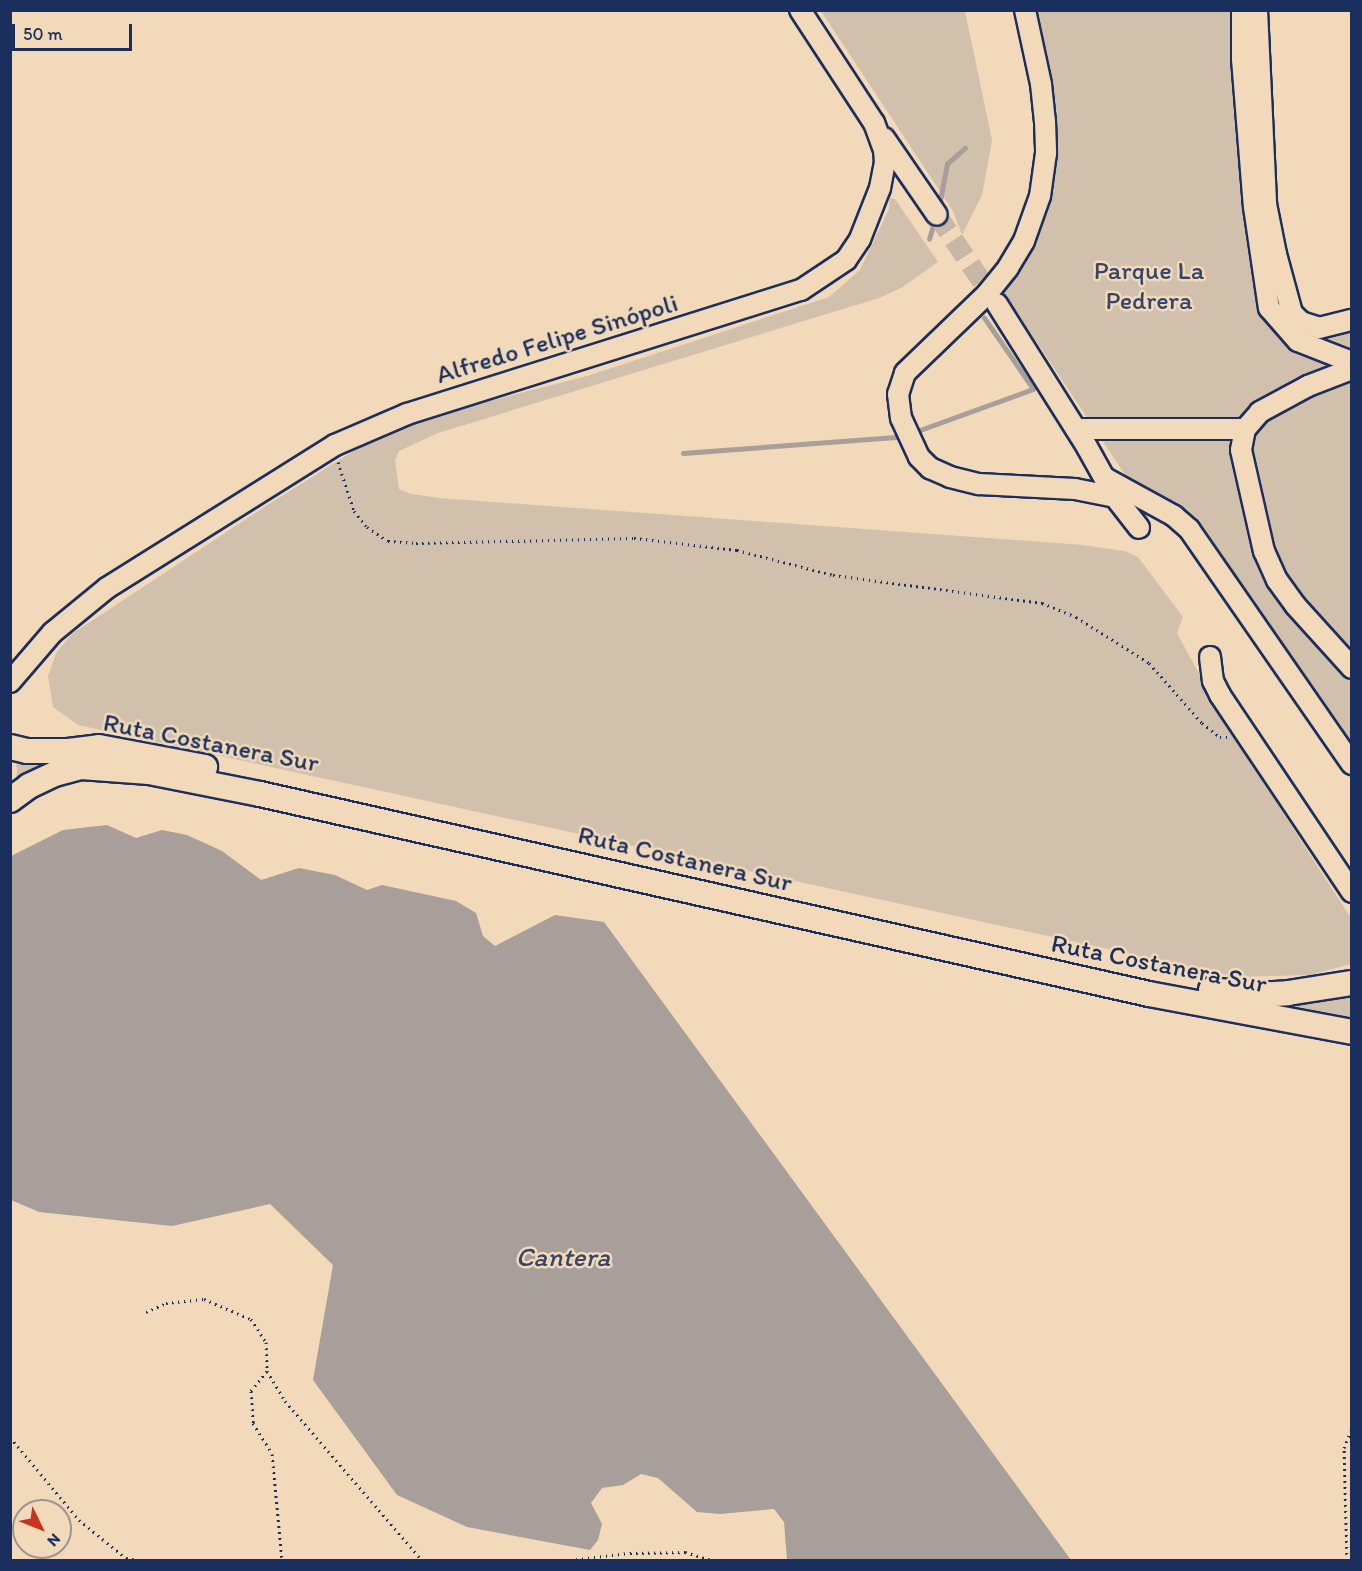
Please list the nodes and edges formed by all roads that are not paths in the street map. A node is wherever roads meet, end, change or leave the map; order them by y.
1 (800, 10) edge
2 (1025, 10) edge
3 (1242, 10) edge
4 (1257, 10) edge
5 (874, 123) junction
6 (937, 215) tunnel mouth
7 (997, 304) tunnel mouth
8 (1352, 321) edge
9 (1352, 362) edge
10 (1352, 369) edge
11 (1076, 429) junction
12 (1245, 429) junction
13 (1106, 478) junction
14 (1115, 497) junction
15 (1139, 528) dead end
16 (52, 633) junction
17 (1210, 657) dead end
18 (1352, 668) edge
19 (10, 682) edge
20 (10, 695) edge
21 (10, 747) edge
22 (1352, 764) edge
23 (10, 800) edge
24 (1352, 892) edge
25 (1352, 983) edge
26 (1352, 1032) edge

1 - 5 street, Alfredo Felipe Sinópoli
2 - 14 street
3 - 9 street
4 - 8 street
5 - 6 street
5 - 16 street, Alfredo Felipe Sinópoli
7 - 11 street
10 - 12 street
11 - 12 street
11 - 13 street
12 - 18 street
13 - 14 street
13 - 22 street
14 - 15 street
16 - 19 street
16 - 20 street
17 - 24 street
21 - 25 main road, Ruta Costanera Sur
23 - 26 main road, Ruta Costanera Sur

